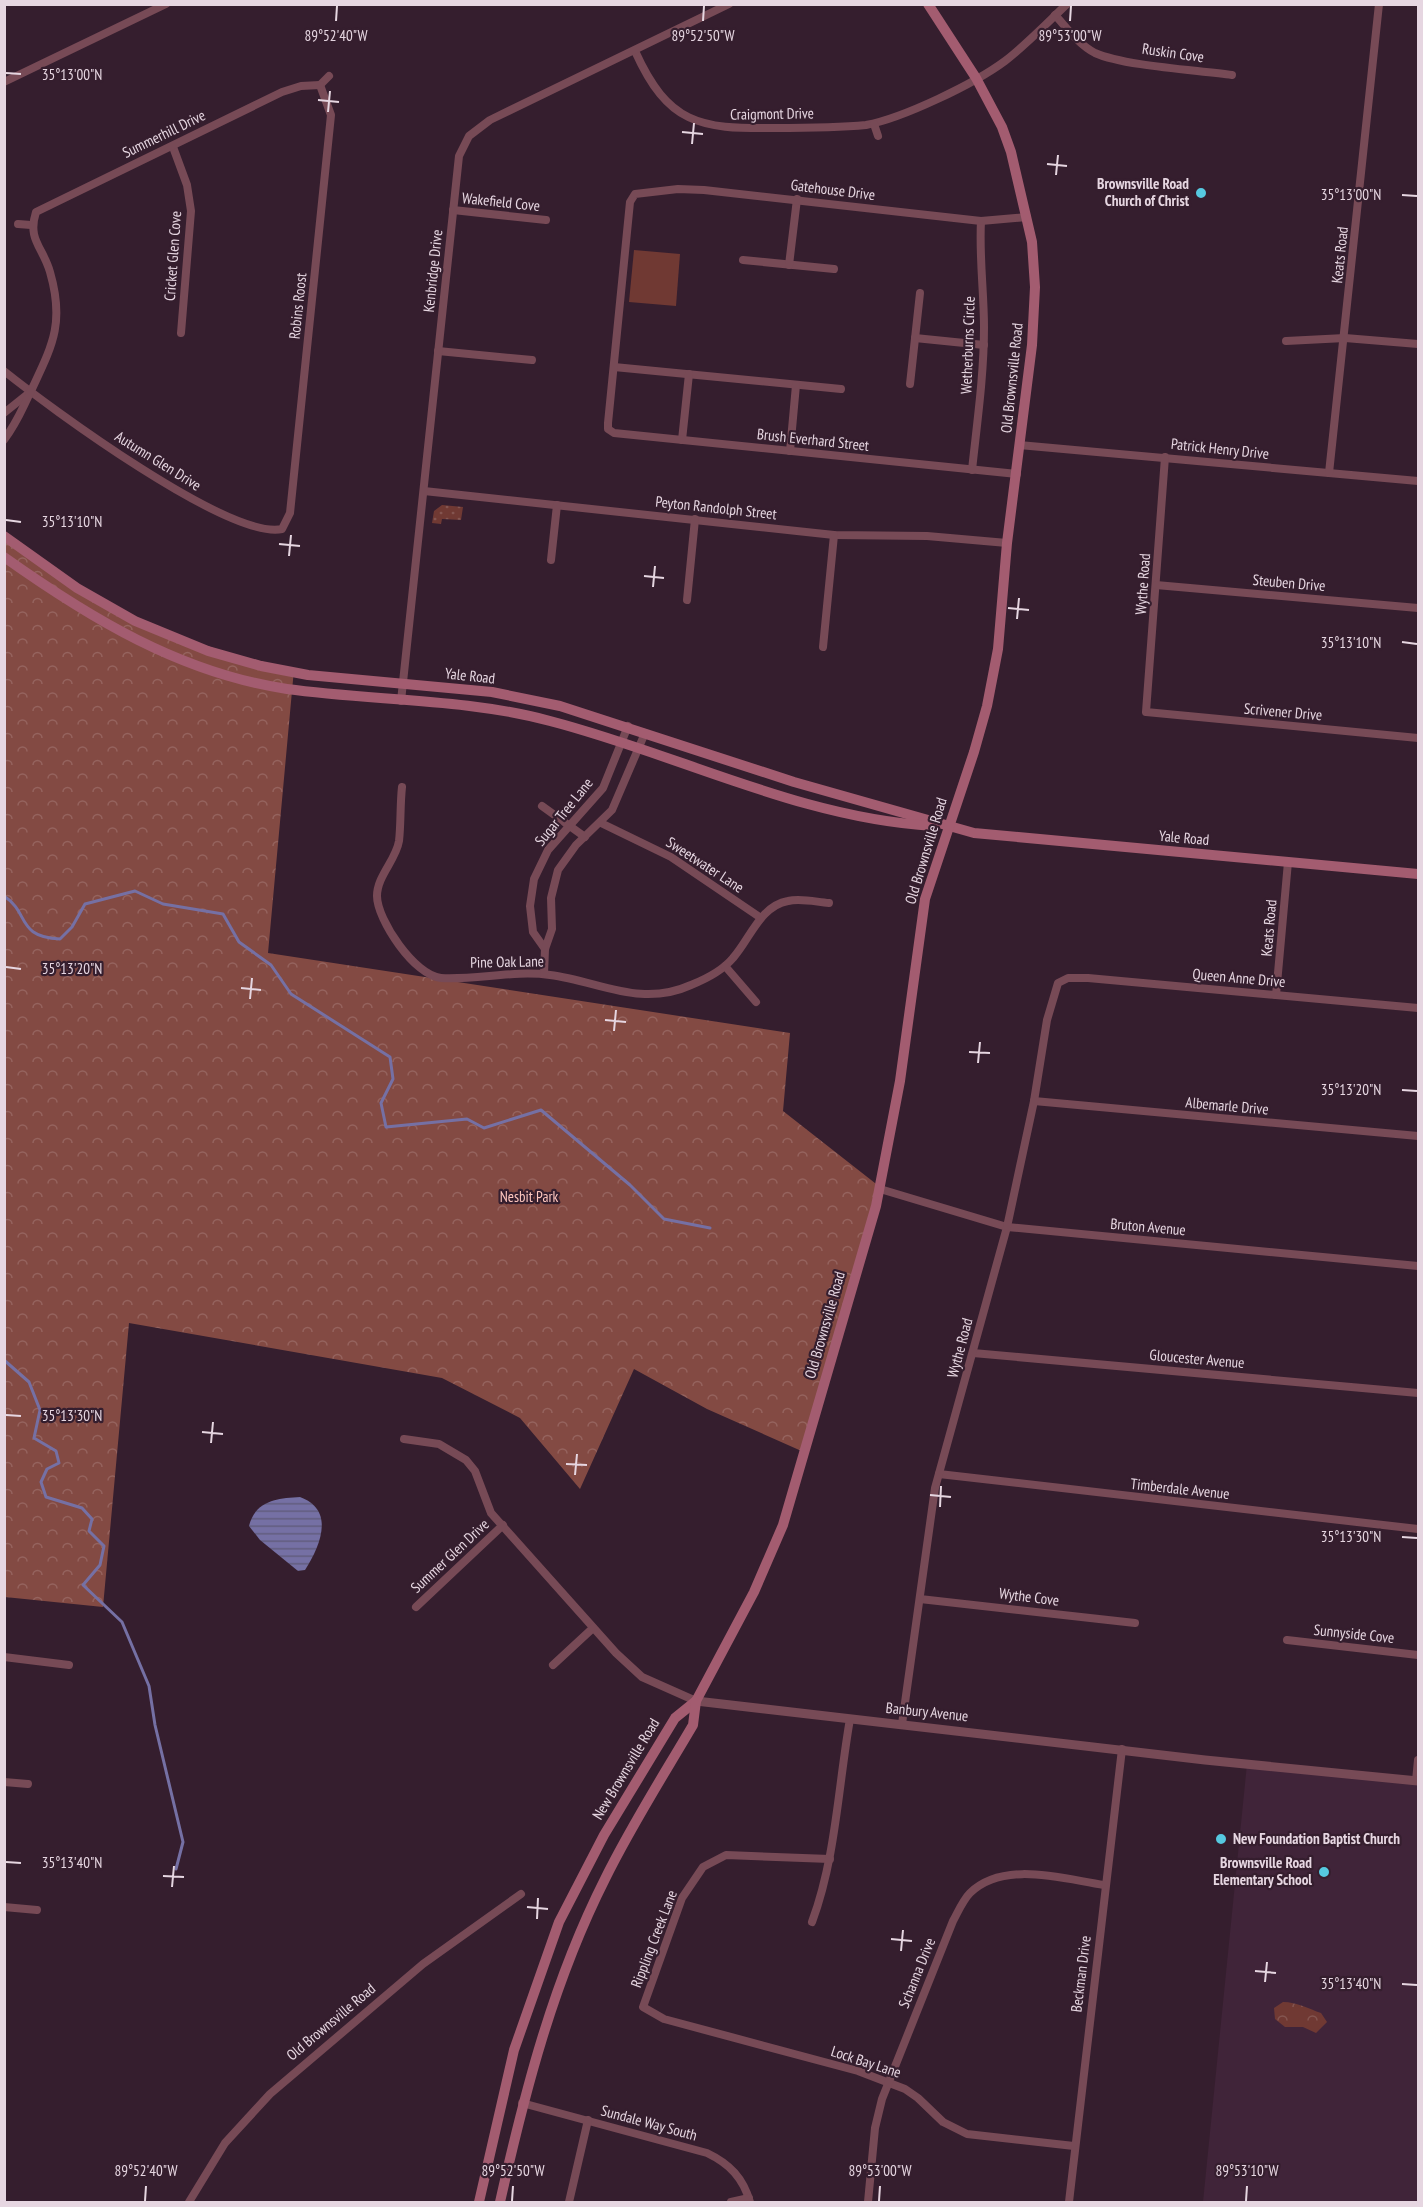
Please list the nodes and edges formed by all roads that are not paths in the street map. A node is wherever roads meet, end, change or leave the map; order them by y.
1 (166, 4) edge
2 (729, 4) edge
3 (928, 4) edge
4 (1067, 4) edge
5 (1379, 4) edge
6 (1055, 15) junction
7 (635, 51) junction
8 (1232, 75) dead end
9 (329, 76) dead end
10 (976, 78) junction
11 (4, 82) edge
12 (320, 85) junction
13 (873, 124) junction
14 (878, 136) dead end
15 (173, 147) junction
16 (797, 199) junction
17 (453, 210) junction
18 (1027, 217) junction
19 (546, 220) dead end
20 (981, 222) junction
21 (18, 224) dead end
22 (32, 225) junction
23 (743, 260) dead end
24 (789, 265) junction
25 (834, 269) dead end
26 (920, 293) dead end
27 (181, 333) dead end
28 (915, 338) junction
29 (1345, 338) junction
30 (1286, 341) dead end
31 (1419, 344) edge
32 (984, 345) junction
33 (438, 351) junction
34 (532, 360) dead end
35 (614, 367) junction
36 (4, 371) edge
37 (689, 374) junction
38 (910, 384) dead end
39 (796, 385) junction
40 (841, 389) dead end
41 (30, 392) junction
42 (4, 413) edge
43 (4, 440) edge
44 (682, 440) junction
45 (1019, 445) junction
46 (790, 451) junction
47 (1165, 457) junction
48 (972, 470) junction
49 (1329, 473) junction
50 (1017, 474) junction
51 (1419, 481) edge
52 (424, 491) junction
53 (557, 505) junction
54 (695, 519) junction
55 (282, 529) joint
56 (834, 535) junction
57 (4, 536) edge
58 (1007, 543) junction
59 (4, 557) edge
60 (551, 560) dead end
61 (1156, 585) junction
62 (687, 600) dead end
63 (1419, 608) edge
64 (823, 647) dead end
65 (403, 684) junction
66 (402, 701) junction
67 (1146, 712) joint
68 (628, 726) junction
69 (645, 733) junction
70 (1419, 738) edge
71 (622, 742) junction
72 (639, 748) junction
73 (402, 787) dead end
74 (542, 806) dead end
75 (601, 823) junction
76 (570, 826) junction
77 (948, 826) junction
78 (585, 837) junction
79 (1288, 862) junction
80 (1419, 874) edge
81 (829, 903) dead end
82 (761, 918) junction
83 (545, 950) junction
84 (725, 966) junction
85 (544, 974) junction
86 (1058, 982) joint
87 (1276, 995) junction
88 (756, 1002) dead end
89 (1419, 1008) edge
90 (1034, 1101) junction
91 (1419, 1136) edge
92 (880, 1189) junction
93 (1007, 1227) junction
94 (1419, 1266) edge
95 (973, 1353) junction
96 (1419, 1393) edge
97 (404, 1439) dead end
98 (939, 1474) junction
99 (502, 1526) junction
100 (1419, 1530) edge
101 (920, 1599) junction
102 (416, 1607) dead end
103 (1135, 1623) dead end
104 (592, 1628) junction
105 (1287, 1641) dead end
106 (1419, 1655) edge
107 (4, 1657) edge
108 (69, 1665) dead end
109 (553, 1665) dead end
110 (696, 1701) junction
111 (850, 1719) junction
112 (902, 1724) junction
113 (1122, 1749) junction
114 (1419, 1760) edge
115 (1417, 1781) edge
116 (4, 1782) edge
117 (28, 1784) dead end
118 (830, 1859) junction
119 (1104, 1885) junction
120 (521, 1894) dead end
121 (4, 1907) edge
122 (37, 1910) dead end
123 (812, 1922) dead end
124 (643, 2007) joint
125 (888, 2082) junction
126 (522, 2103) junction
127 (588, 2120) junction
128 (1074, 2146) junction
129 (749, 2200) edge
130 (189, 2202) edge
131 (479, 2202) edge
132 (500, 2202) edge
133 (569, 2202) edge
134 (731, 2202) edge
135 (868, 2202) edge
136 (1068, 2202) edge

1 - 11 street
2 - 7 street, Kenbridge Drive
3 - 10 main road, Old Brownsville Road
4 - 6 street, Craigmont Drive
5 - 29 street, Keats Road
6 - 8 street, Ruskin Cove
6 - 10 street, Craigmont Drive
7 - 13 street, Craigmont Drive
7 - 17 street, Kenbridge Drive
9 - 12 street
10 - 13 street, Craigmont Drive
10 - 18 main road, Old Brownsville Road
12 - 15 street, Summerhill Drive
12 - 55 street, Robins Roost
13 - 14 street
15 - 22 street, Summerhill Drive
15 - 27 street, Cricket Glen Cove
16 - 20 street, Gatehouse Drive
16 - 24 street
16 - 35 street, Gatehouse Drive
17 - 19 street, Wakefield Cove
17 - 33 street, Kenbridge Drive
18 - 20 street, Gatehouse Drive
18 - 45 main road, Old Brownsville Road
20 - 32 street, Wetherburns Circle
21 - 22 street
22 - 41 street
23 - 24 street
24 - 25 street
26 - 28 street
28 - 32 street
28 - 38 street
29 - 30 street
29 - 31 street
29 - 49 street, Keats Road
32 - 48 street, Wetherburns Circle
33 - 34 street
33 - 52 street, Kenbridge Drive
35 - 37 street
35 - 44 street, Brush Everhard Street
36 - 41 street, Autumn Glen Drive
37 - 39 street
37 - 44 street
39 - 40 street
39 - 46 street
41 - 42 street
41 - 43 street
41 - 55 street, Autumn Glen Drive
44 - 46 street, Brush Everhard Street
45 - 47 street, Patrick Henry Drive
45 - 50 main road, Old Brownsville Road
46 - 48 street, Brush Everhard Street
47 - 49 street, Patrick Henry Drive
47 - 61 street, Wythe Road
48 - 50 street, Brush Everhard Street
49 - 51 street, Patrick Henry Drive
50 - 58 main road, Old Brownsville Road
52 - 53 street, Peyton Randolph Street
52 - 65 street, Kenbridge Drive
53 - 54 street, Peyton Randolph Street
53 - 60 street
54 - 56 street, Peyton Randolph Street
54 - 62 street
56 - 58 street, Peyton Randolph Street
56 - 64 street
57 - 65 main road, Yale Road
58 - 77 main road, Old Brownsville Road
59 - 66 main road, Yale Road
61 - 63 street, Steuben Drive
61 - 67 street, Wythe Road
65 - 66 street, Kenbridge Drive
65 - 68 main road, Yale Road
66 - 71 main road, Yale Road
67 - 70 street, Scrivener Drive
68 - 69 main road, Yale Road
68 - 71 street, Sugar Tree Lane
69 - 72 street, Sugar Tree Lane
69 - 77 main road, Yale Road
71 - 72 main road, Yale Road
71 - 76 street, Sugar Tree Lane
72 - 75 street, Sugar Tree Lane
72 - 77 main road, Yale Road
73 - 85 street, Pine Oak Lane
74 - 76 street
75 - 78 street, Sugar Tree Lane
75 - 82 street, Sweetwater Lane
76 - 78 street
76 - 83 street, Sugar Tree Lane
77 - 79 main road, Yale Road
77 - 92 main road, Old Brownsville Road
78 - 83 street, Sugar Tree Lane
79 - 80 main road, Yale Road
79 - 87 street, Keats Road
81 - 82 street, Pine Oak Lane
82 - 84 street, Pine Oak Lane
83 - 85 street, Sugar Tree Lane
84 - 85 street, Pine Oak Lane
84 - 88 street
86 - 87 street, Queen Anne Drive
86 - 90 street, Wythe Road
87 - 89 street, Queen Anne Drive
90 - 91 street, Albemarle Drive
90 - 93 street, Wythe Road
92 - 93 street, Bruton Avenue
92 - 110 main road, Old Brownsville Road
93 - 94 street, Bruton Avenue
93 - 95 street, Wythe Road
95 - 96 street, Gloucester Avenue
95 - 98 street, Wythe Road
97 - 99 street, Banbury Avenue
98 - 100 street, Timberdale Avenue
98 - 101 street, Wythe Road
99 - 102 street, Summer Glen Drive
99 - 104 street, Banbury Avenue
101 - 103 street, Wythe Cove
101 - 112 street, Wythe Road
104 - 109 street
104 - 110 street, Banbury Avenue
105 - 106 street, Sunnyside Cove
107 - 108 street
110 - 111 street, Banbury Avenue
110 - 126 main road
110 - 131 main road, New Brownsville Road
111 - 112 street, Banbury Avenue
111 - 118 street
112 - 113 street, Banbury Avenue
113 - 115 street, Banbury Avenue
113 - 119 street, Beckman Drive
114 - 115 street
116 - 117 street
118 - 123 street
118 - 124 street, Rippling Creek Lane
119 - 125 street, Schanna Drive
119 - 128 street, Beckman Drive
120 - 130 street, Old Brownsville Road
121 - 122 street
124 - 125 street, Lock Bay Lane
125 - 128 street, Lock Bay Lane
125 - 135 street, Schanna Drive
126 - 127 street, Sundale Way South
126 - 132 main road
127 - 129 street, Sundale Way South
127 - 133 street
128 - 136 street, Beckman Drive
129 - 134 street

